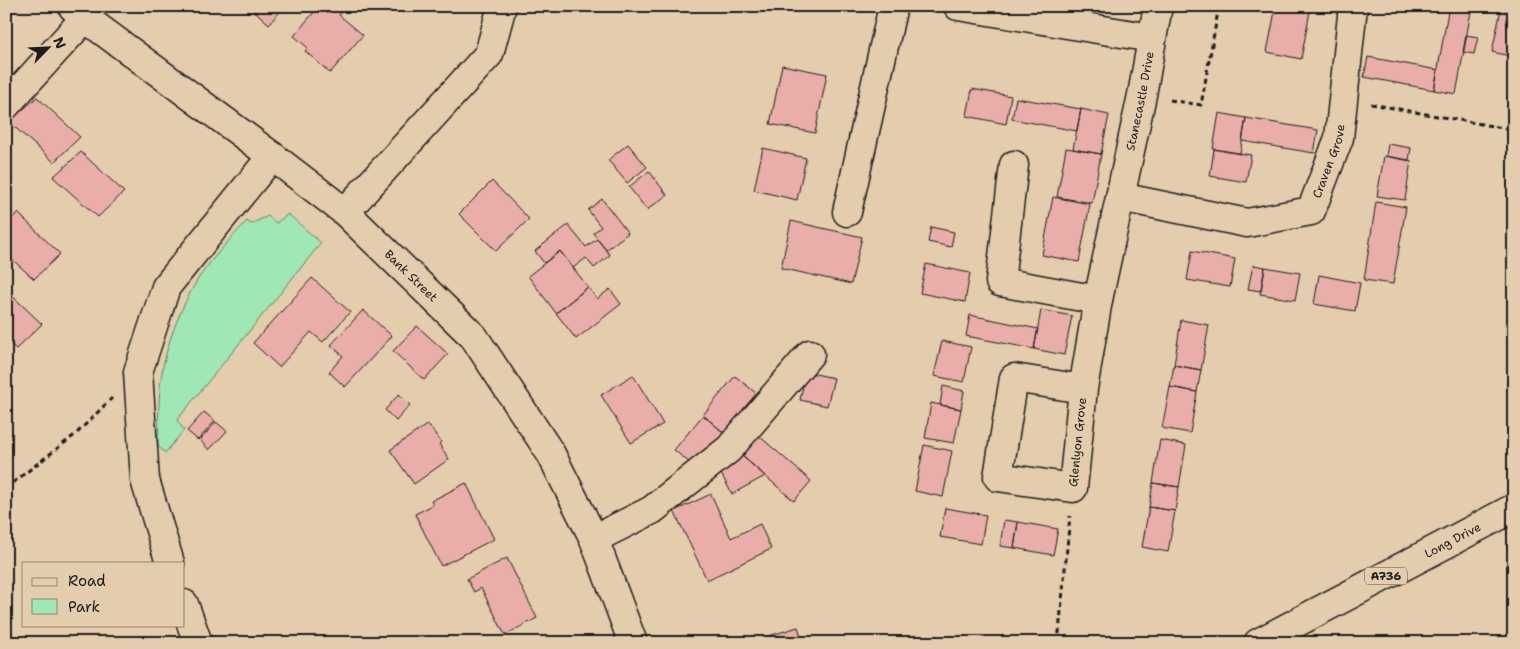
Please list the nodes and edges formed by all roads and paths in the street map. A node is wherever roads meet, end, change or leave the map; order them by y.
1 (502, 6) edge
2 (893, 6) edge
3 (958, 6) edge
4 (1158, 6) edge
5 (1219, 6) edge
6 (1241, 6) edge
7 (1253, 6) edge
8 (1353, 6) edge
9 (79, 12) edge
10 (1152, 38) junction
11 (1142, 95) junction
12 (1343, 99) junction
13 (6, 105) edge
14 (1514, 130) edge
15 (272, 156) junction
16 (1014, 165) dead end
17 (1120, 197) junction
18 (345, 212) junction
19 (847, 212) dead end
20 (1098, 300) junction
21 (810, 354) dead end
22 (138, 372) junction
23 (1084, 389) junction
24 (6, 488) edge
25 (1073, 488) junction
26 (1514, 508) edge
27 (594, 539) junction
28 (170, 562) edge
29 (185, 607) edge
30 (198, 643) edge
31 (633, 643) edge
32 (1058, 643) edge
33 (1258, 643) edge

1 - 18 street
2 - 19 street
3 - 10 street
4 - 10 street, Stanecastle Drive
5 - 11 path
6 - 7 path
8 - 12 street, Craven Grove
9 - 13 street
9 - 15 street, Bank Street
10 - 11 street, Stanecastle Drive
11 - 17 street, Stanecastle Drive
12 - 14 path
12 - 17 street, Craven Grove
15 - 18 street, Bank Street
15 - 22 street
16 - 20 street
17 - 20 street, Glenlyon Grove
18 - 27 street, Bank Street
20 - 23 street, Glenlyon Grove
21 - 27 street
22 - 24 path
22 - 28 street
23 - 25 street, Glenlyon Grove
23 - 25 street, Glenlyon Grove
25 - 32 path
26 - 33 street, Long Drive / A736
27 - 31 street, Bank Street
29 - 30 street

